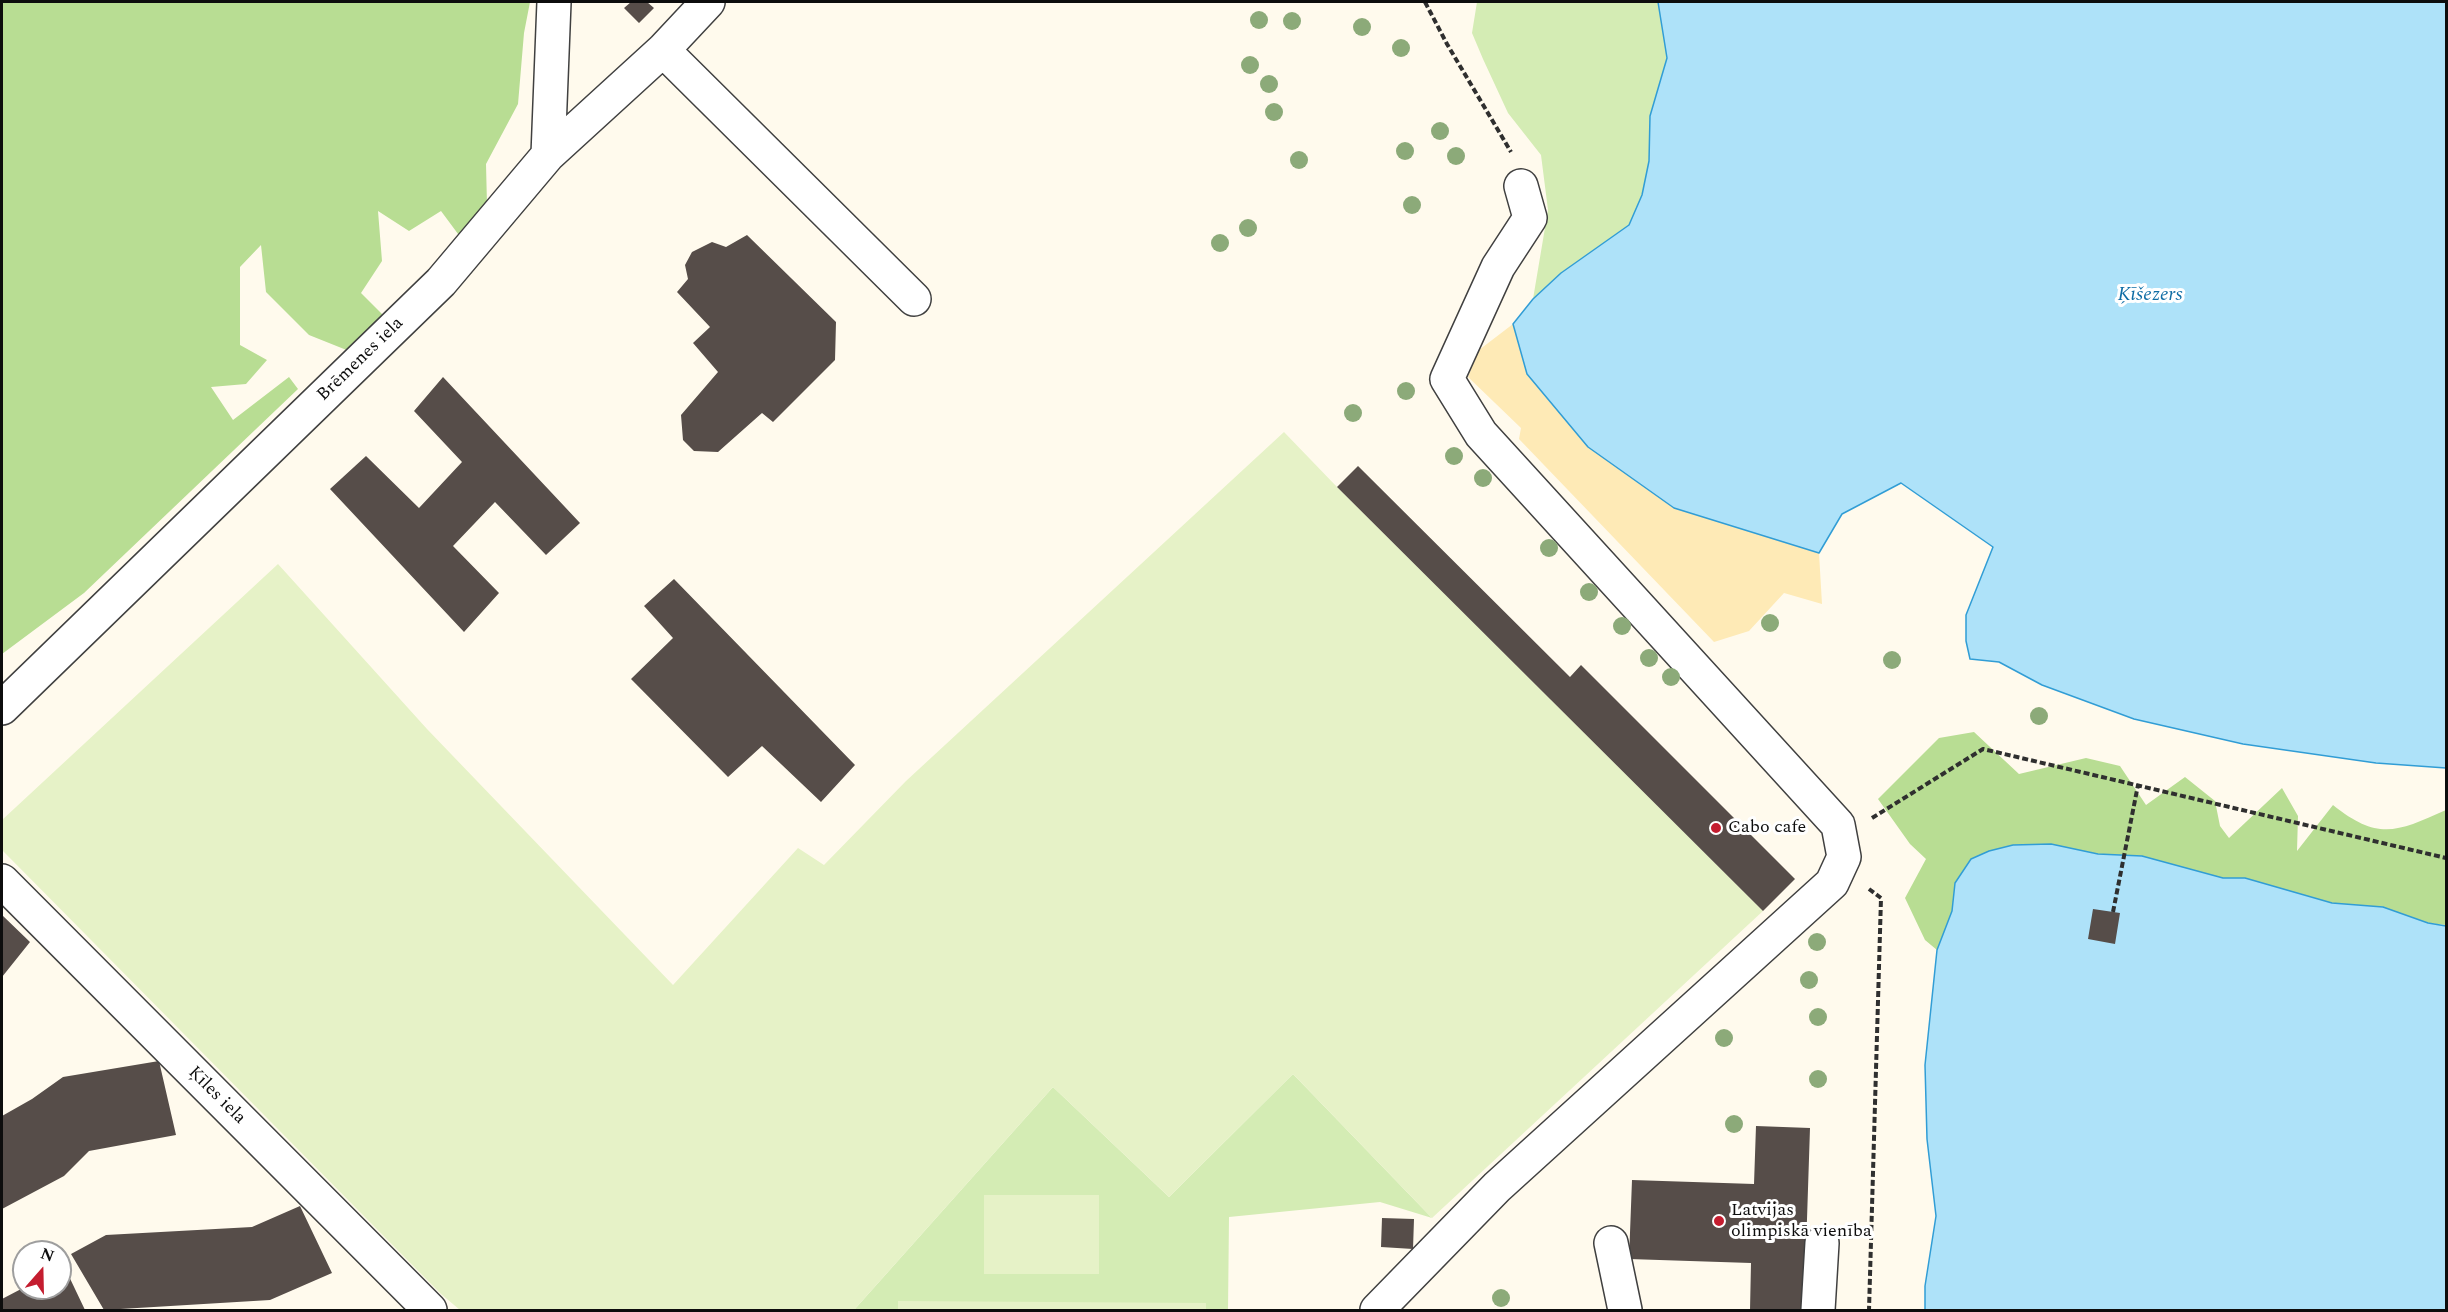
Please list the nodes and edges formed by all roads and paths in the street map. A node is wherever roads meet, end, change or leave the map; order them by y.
1 (554, 2) edge
2 (708, 2) edge
3 (1425, 2) edge
4 (663, 50) junction
5 (548, 155) junction
6 (1521, 186) joint
7 (914, 299) dead end
8 (2, 708) edge
9 (2138, 785) junction
10 (1840, 853) junction
11 (2446, 858) edge
12 (2, 880) edge
13 (2113, 912) dead end
14 (1611, 1243) dead end
15 (1822, 1243) dead end
16 (430, 1311) edge
17 (1377, 1311) edge
18 (1625, 1311) edge
19 (1818, 1311) edge
20 (1869, 1311) edge

1 - 5 street
2 - 4 street, Brēmenes iela
3 - 6 path
4 - 5 street, Brēmenes iela
4 - 7 street
5 - 8 street, Brēmenes iela
6 - 10 street
9 - 10 path
9 - 11 path
9 - 13 path
10 - 17 street
10 - 20 path
12 - 16 street, Ķīles iela
14 - 18 street
15 - 19 street

